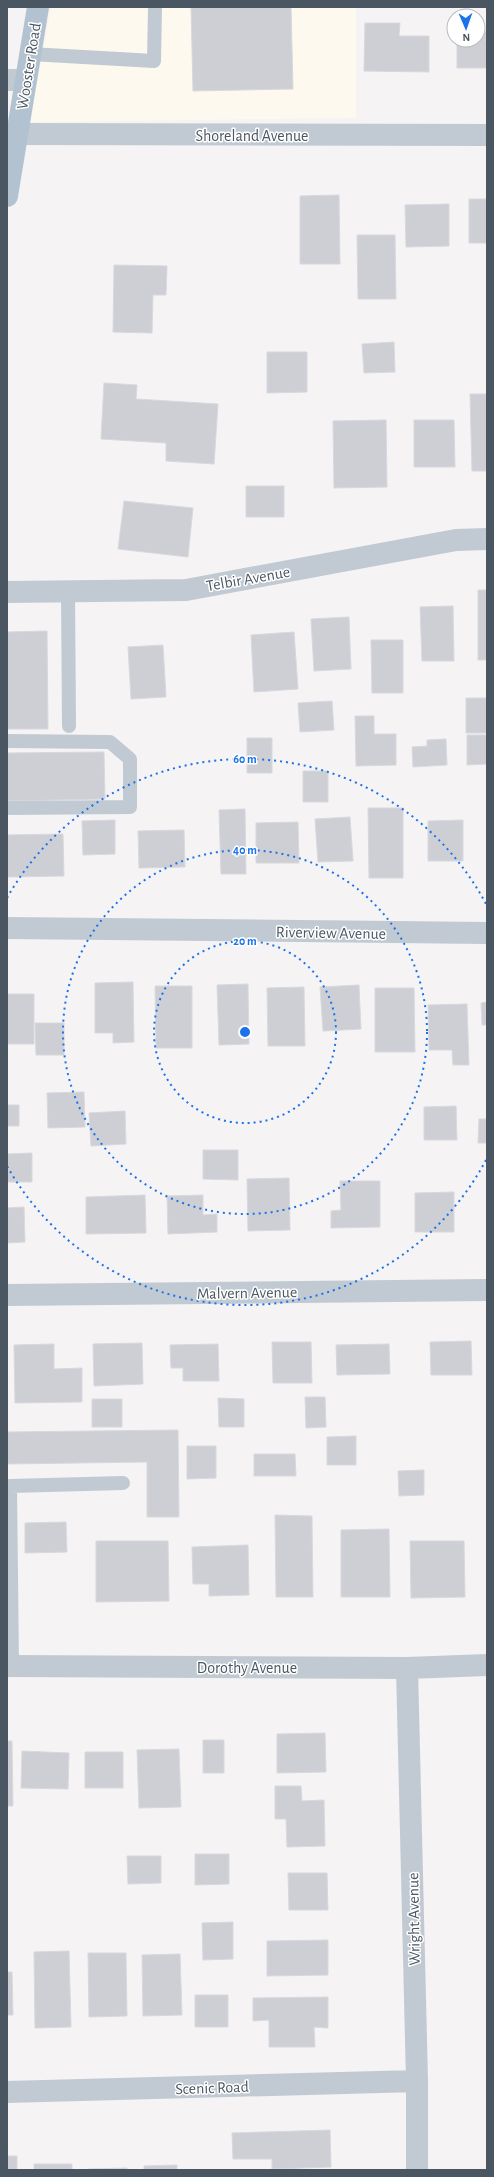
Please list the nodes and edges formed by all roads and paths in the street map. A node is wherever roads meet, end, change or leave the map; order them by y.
1 (38, 7) edge
2 (155, 7) edge
3 (30, 54) junction
4 (16, 80) edge
5 (17, 134) junction
6 (487, 135) edge
7 (7, 196) edge
8 (487, 539) edge
9 (68, 591) junction
10 (7, 592) edge
11 (69, 726) dead end
12 (7, 741) edge
13 (7, 808) edge
14 (7, 928) edge
15 (487, 933) edge
16 (487, 1290) edge
17 (7, 1294) edge
18 (123, 1483) dead end
19 (487, 1665) edge
20 (10, 1666) edge
21 (407, 1668) junction
22 (417, 2081) junction
23 (7, 2092) edge
24 (417, 2170) edge

1 - 3 main road, Wooster Road
2 - 3 lane
3 - 4 main road, Wooster Road
4 - 5 main road, Wooster Road
5 - 6 street, Shoreland Avenue
5 - 7 main road, Wooster Road
8 - 9 street, Telbir Avenue
9 - 10 street, Telbir Avenue
9 - 11 lane
12 - 13 lane
14 - 15 street, Riverview Avenue
16 - 17 street, Malvern Avenue
18 - 20 lane
19 - 21 street, Dorothy Avenue
20 - 21 street, Dorothy Avenue
21 - 22 street, Wright Avenue
22 - 23 street, Scenic Road
22 - 24 street, Wright Avenue

